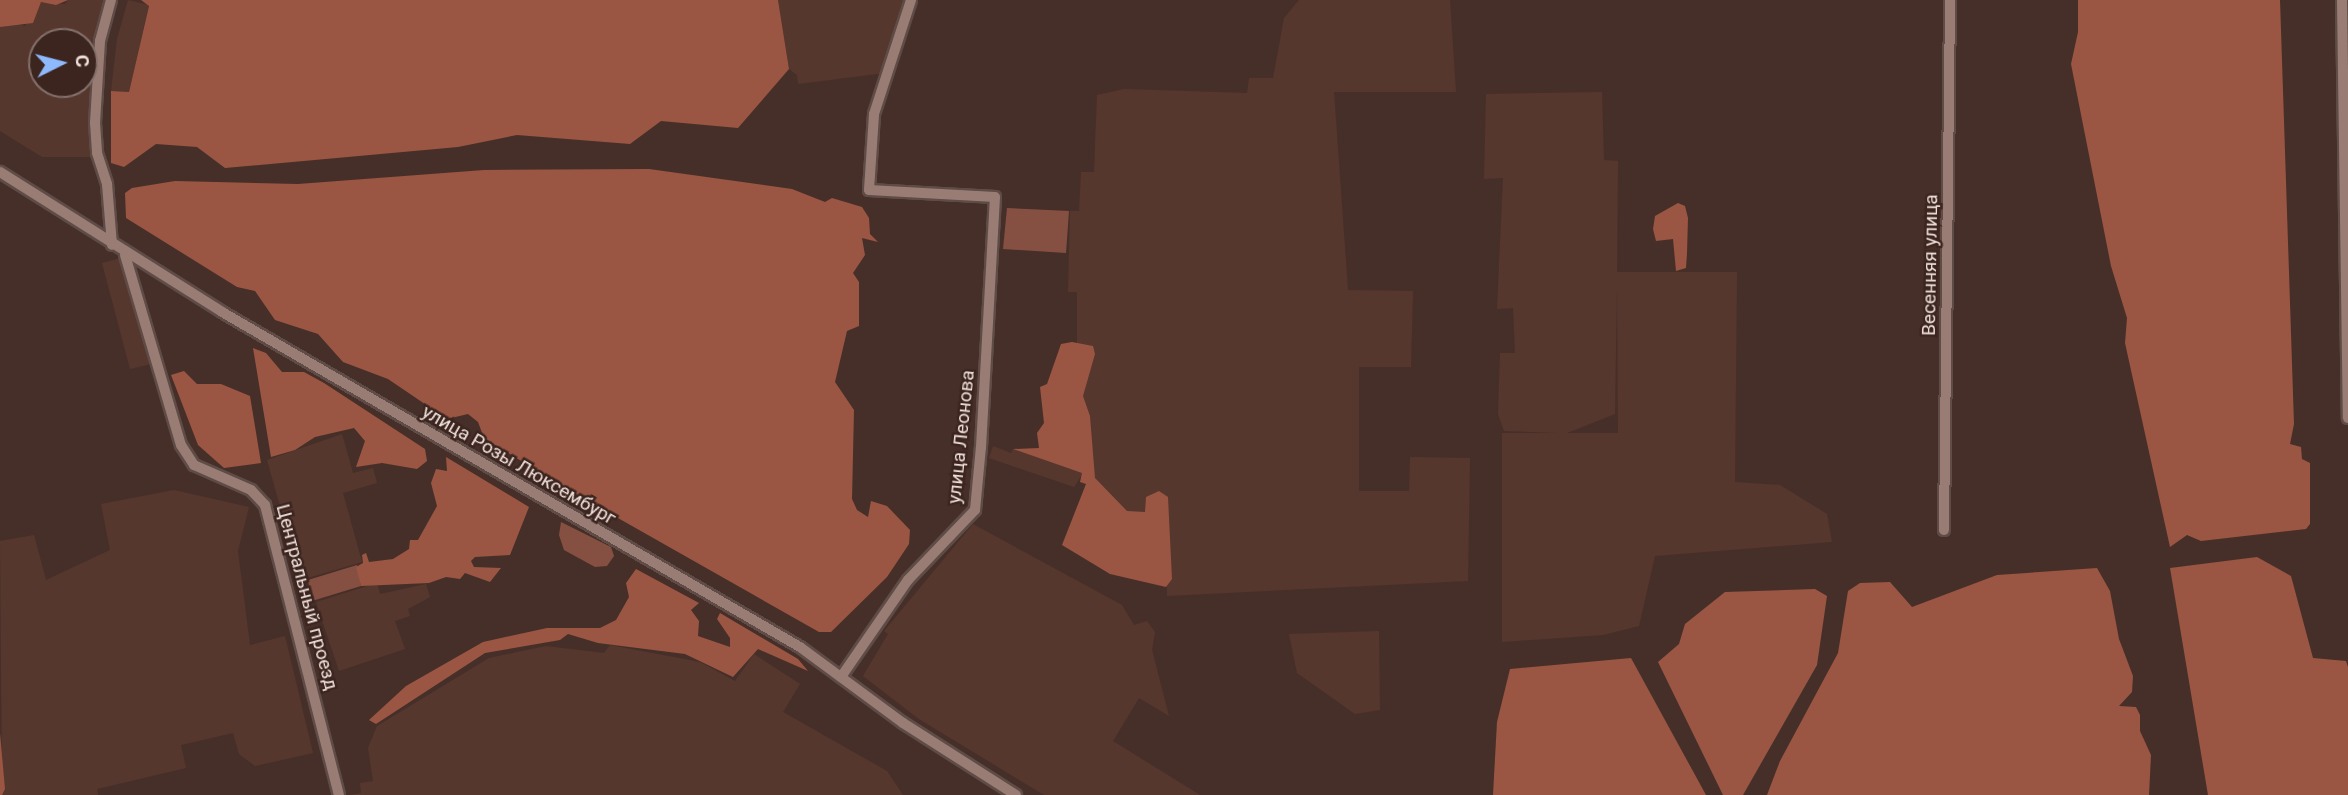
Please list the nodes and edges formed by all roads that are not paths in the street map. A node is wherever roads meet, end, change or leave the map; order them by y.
1 (111, 0) edge
2 (911, 0) edge
3 (1950, 0) edge
4 (2342, 0) edge
5 (0, 172) edge
6 (112, 245) junction
7 (123, 252) junction
8 (2348, 418) edge
9 (1944, 530) dead end
10 (841, 677) junction
11 (339, 795) edge
12 (1016, 795) edge

1 - 6 street
2 - 10 street, улица Леонова
3 - 9 street, Весенняя улица
4 - 8 street
5 - 6 street, улица Розы Люксембург
6 - 7 street, улица Розы Люксембург
7 - 10 street, улица Розы Люксембург
7 - 11 street, Центральный проезд
10 - 12 street, улица Розы Люксембург

